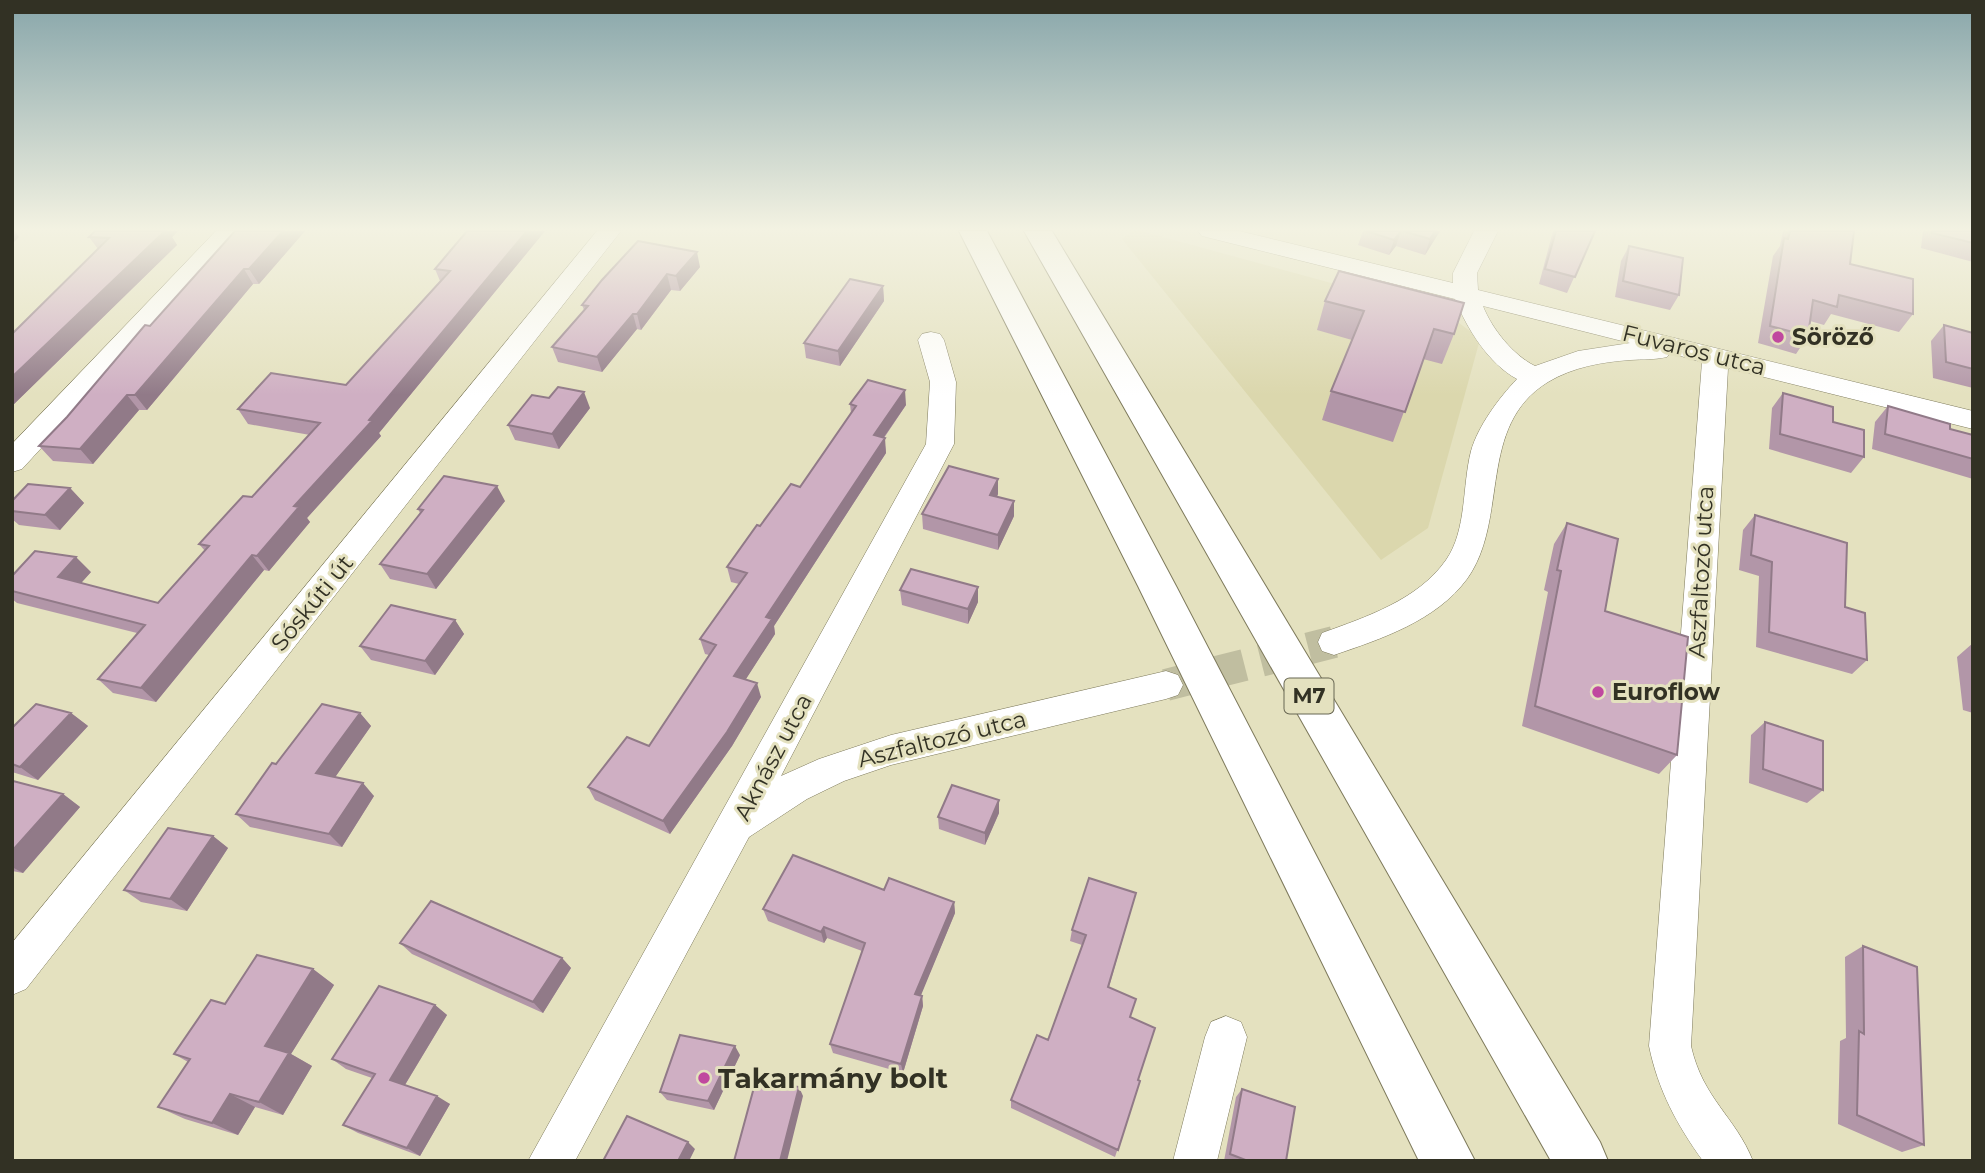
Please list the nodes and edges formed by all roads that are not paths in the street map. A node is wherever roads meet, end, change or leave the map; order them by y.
1 (178, 286) edge
2 (565, 286) edge
3 (1001, 286) edge
4 (1070, 286) edge
5 (1426, 286) edge
6 (1466, 286) edge
7 (1466, 296) junction
8 (931, 340) dead end
9 (1716, 354) junction
10 (1536, 378) junction
11 (1973, 420) edge
12 (12, 462) edge
13 (1334, 642) tunnel mouth
14 (1166, 685) tunnel mouth
15 (733, 831) junction
16 (12, 975) edge
17 (1226, 1037) dead end
18 (550, 1161) edge
19 (1195, 1161) edge
20 (1448, 1161) edge
21 (1581, 1161) edge
22 (1731, 1161) edge

1 - 12 street
2 - 16 street, Sóskúti út
3 - 20 highway
4 - 21 highway, M7
5 - 7 street, Fuvaros utca
6 - 7 street
7 - 9 street, Fuvaros utca
7 - 10 street
8 - 15 street, Aknász utca
9 - 10 street
9 - 11 street, Fuvaros utca
9 - 22 street, Aszfaltozó utca
10 - 13 street
14 - 15 street, Aszfaltozó utca
15 - 18 street, Aknász utca
17 - 19 street

